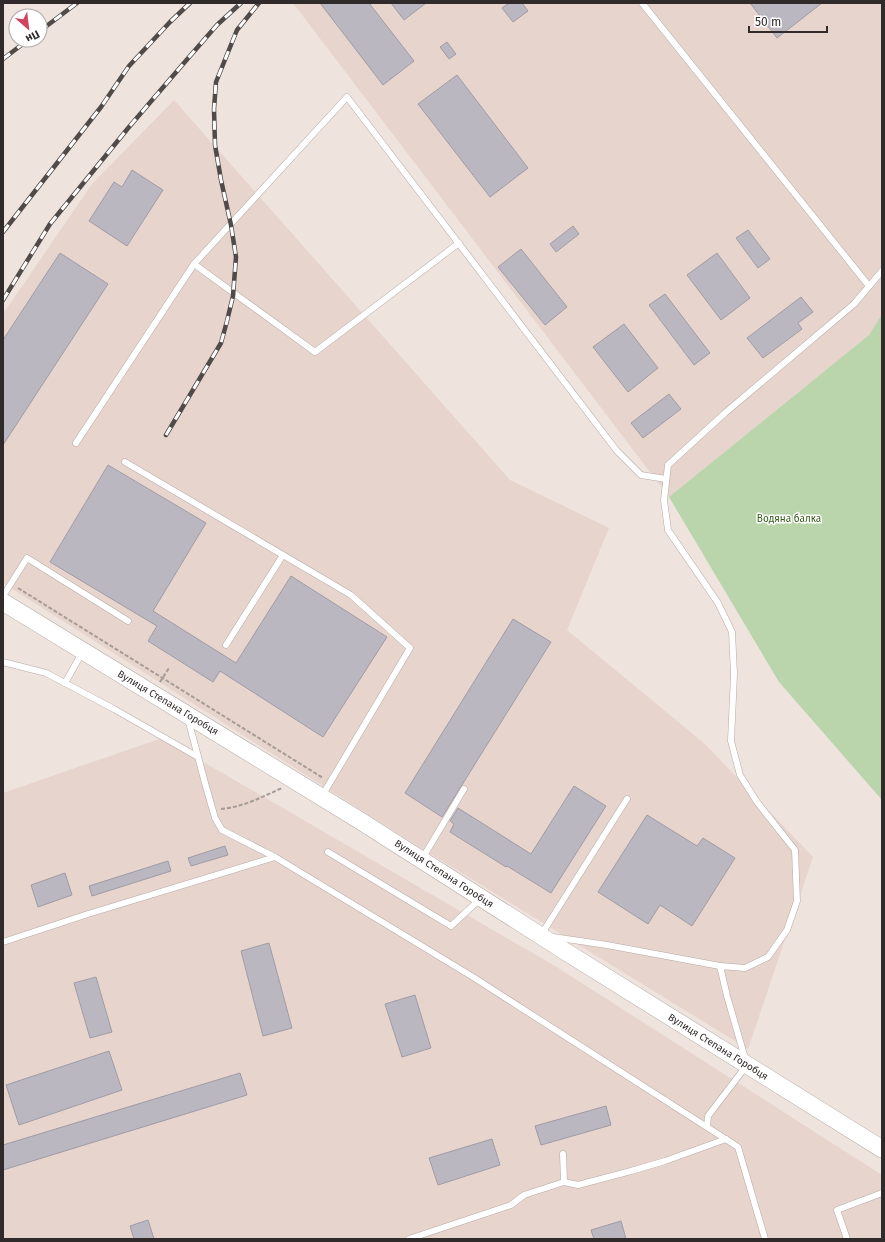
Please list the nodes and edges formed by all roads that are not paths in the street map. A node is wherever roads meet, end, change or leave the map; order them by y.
1 (642, 3) edge
2 (458, 243) junction
3 (194, 264) junction
4 (882, 271) edge
5 (869, 286) junction
6 (76, 443) dead end
7 (126, 462) dead end
8 (666, 479) junction
9 (283, 555) junction
10 (3, 596) edge
11 (3, 602) edge
12 (128, 621) dead end
13 (226, 645) dead end
14 (83, 651) junction
15 (3, 662) edge
16 (65, 683) junction
17 (187, 715) junction
18 (198, 757) junction
19 (464, 789) dead end
20 (326, 790) junction
21 (627, 799) dead end
22 (328, 852) dead end
23 (275, 857) junction
24 (422, 860) junction
25 (482, 898) junction
26 (541, 935) junction
27 (3, 942) edge
28 (720, 966) junction
29 (747, 1065) junction
30 (707, 1126) junction
31 (726, 1139) junction
32 (882, 1149) edge
33 (563, 1154) dead end
34 (564, 1182) junction
35 (882, 1193) edge
36 (409, 1239) edge
37 (765, 1239) edge
38 (847, 1239) edge

1 - 5 lane
2 - 3 lane
2 - 3 lane
2 - 8 lane
3 - 6 lane
4 - 5 lane
5 - 8 lane
7 - 9 lane
8 - 28 lane
9 - 13 lane
9 - 20 lane
10 - 12 lane
11 - 14 main road, Вулиця Степана Горобця
14 - 16 lane
14 - 17 main road, Вулиця Степана Горобця
15 - 16 lane
16 - 18 lane
17 - 18 lane
17 - 20 main road, Вулиця Степана Горобця
18 - 23 lane
19 - 24 lane
20 - 24 main road, Вулиця Степана Горобця
21 - 26 lane
22 - 25 lane
23 - 27 lane
23 - 30 lane
24 - 25 main road, Вулиця Степана Горобця
25 - 26 main road, Вулиця Степана Горобця
26 - 28 lane
26 - 29 main road, Вулиця Степана Горобця
28 - 29 lane
29 - 30 lane
29 - 32 main road, Вулиця Степана Горобця
30 - 31 lane
31 - 34 lane
31 - 37 lane
33 - 34 lane
34 - 36 lane
35 - 38 lane

